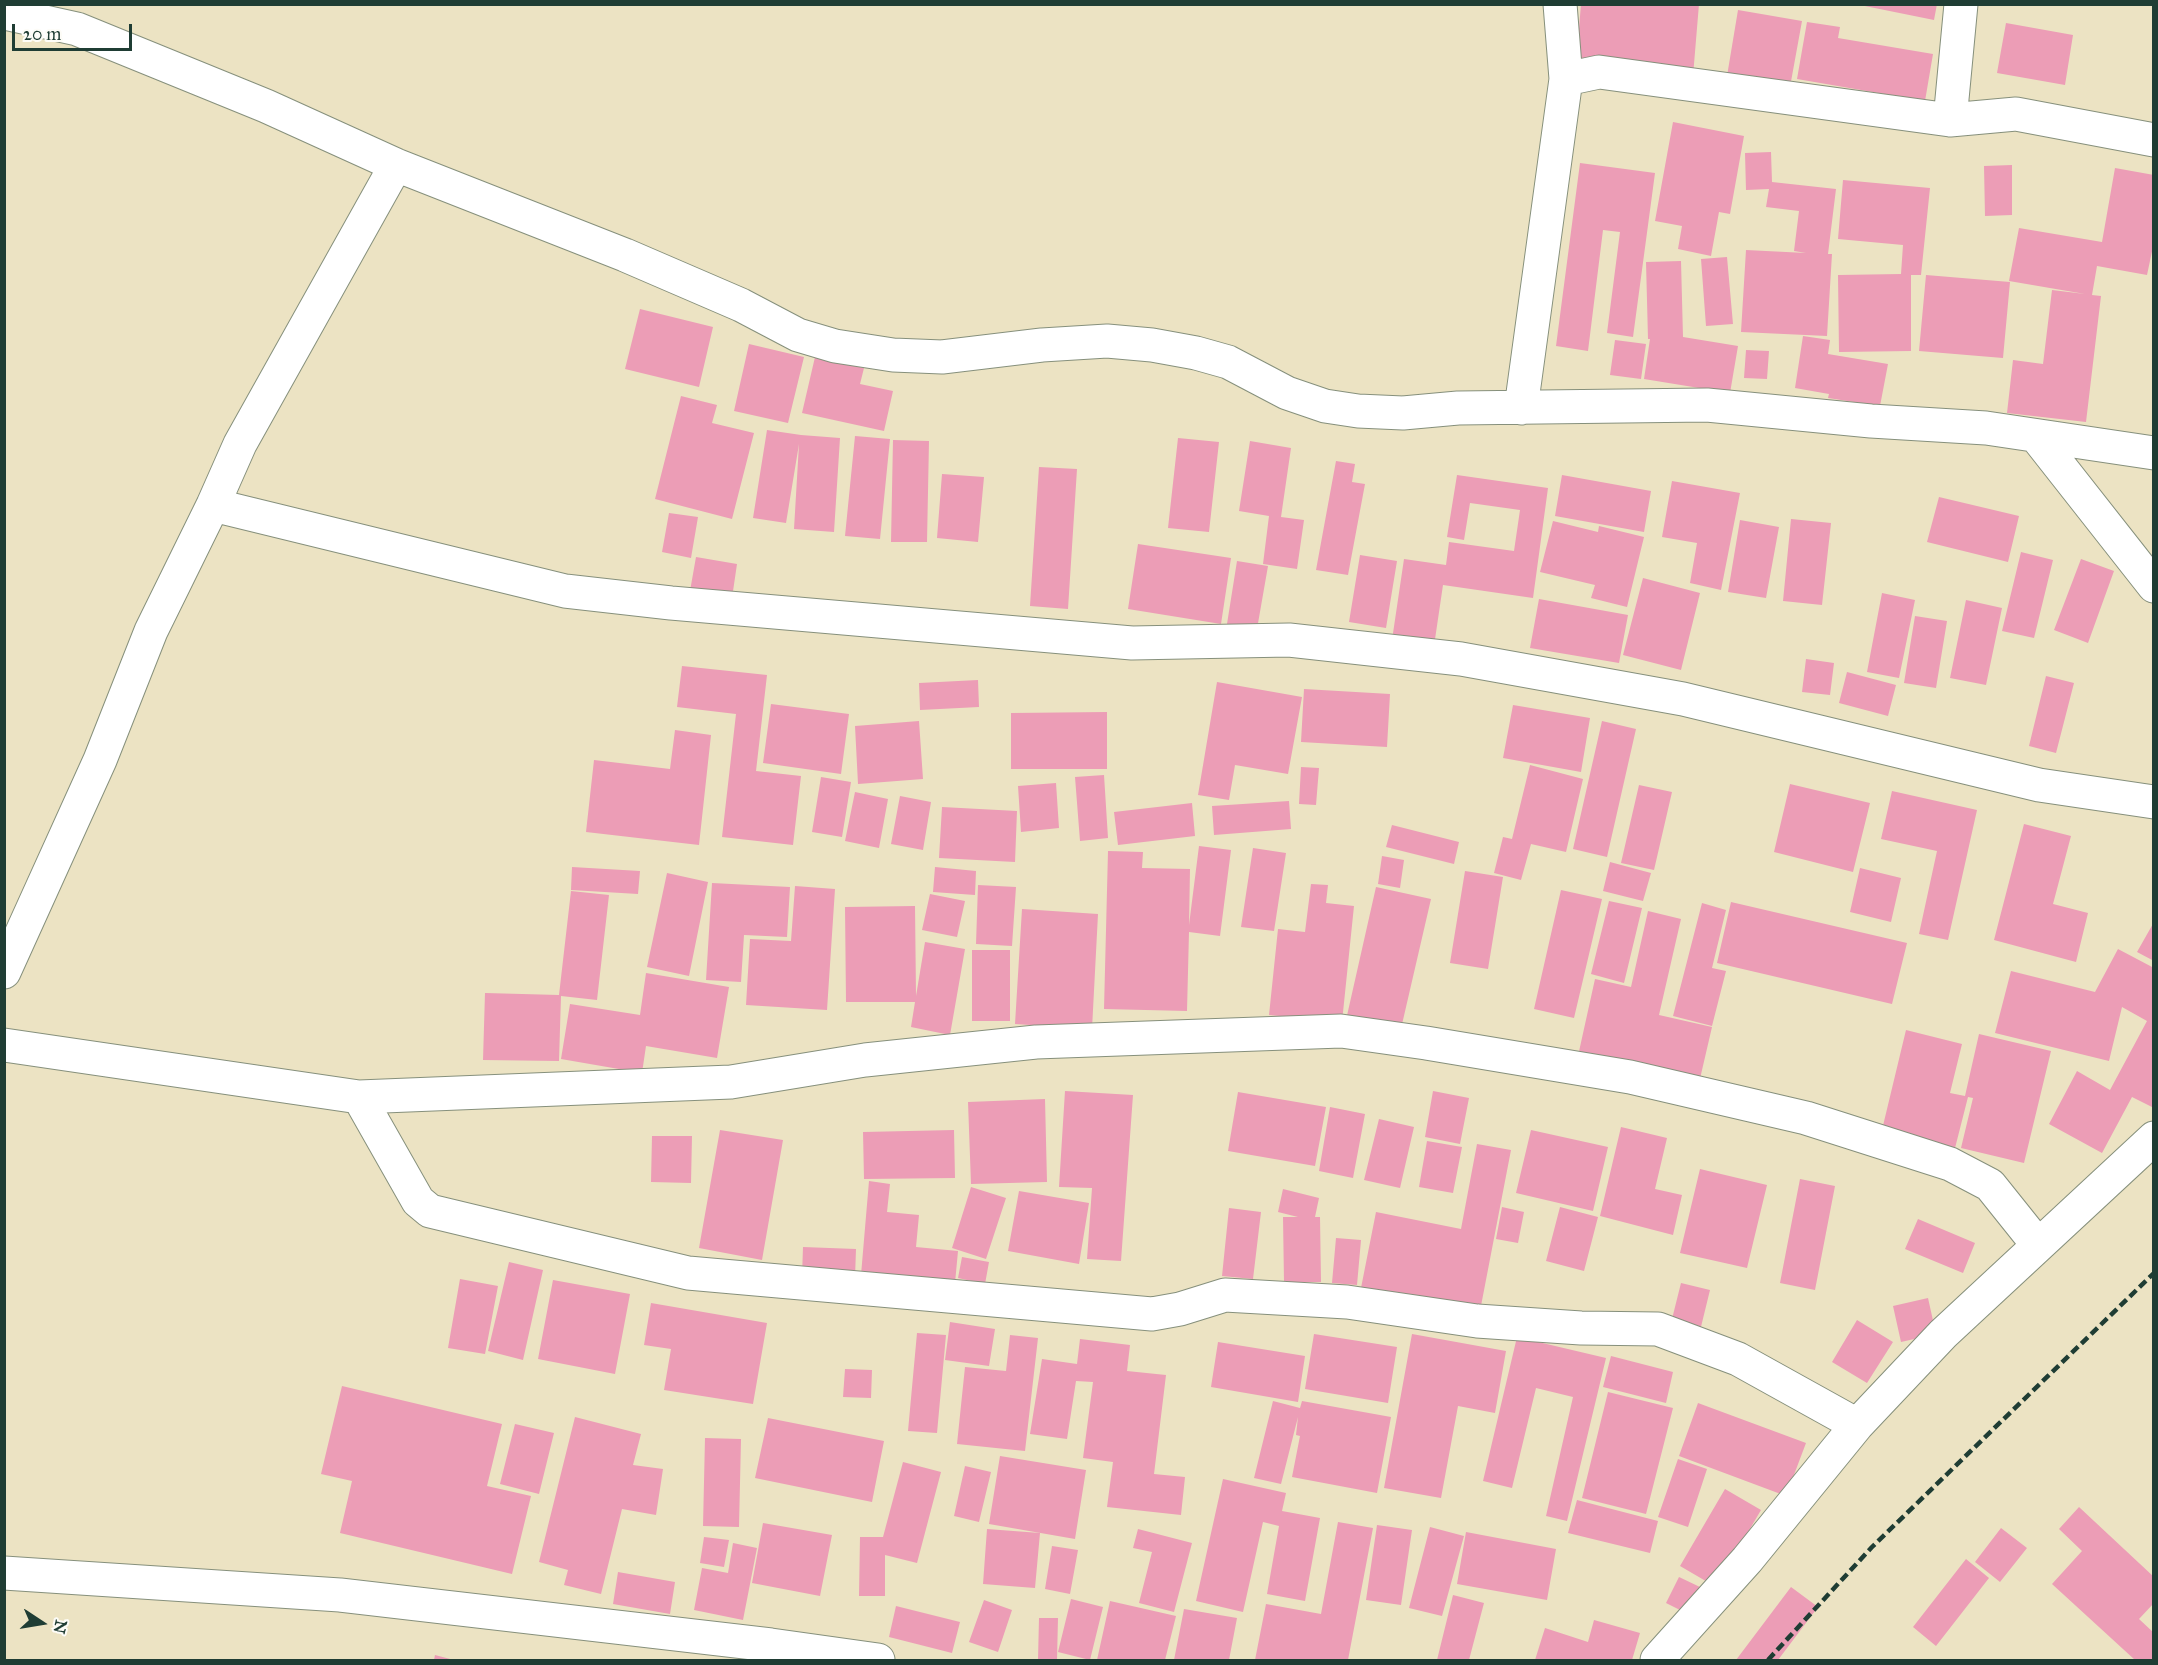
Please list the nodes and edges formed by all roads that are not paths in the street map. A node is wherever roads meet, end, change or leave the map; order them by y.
1 (8, 4) edge
2 (1560, 4) edge
3 (1960, 4) edge
4 (4, 11) edge
5 (1566, 79) junction
6 (1950, 120) junction
7 (2154, 140) edge
8 (396, 165) junction
9 (1521, 408) junction
10 (2036, 436) junction
11 (2154, 453) edge
12 (213, 505) junction
13 (2154, 586) edge
14 (2154, 802) edge
15 (4, 972) edge
16 (4, 1045) edge
17 (359, 1097) junction
18 (2154, 1138) edge
19 (2038, 1245) junction
20 (1857, 1425) junction
21 (4, 1573) edge
22 (878, 1660) edge
23 (1657, 1660) edge

1 - 4 street
2 - 5 street
3 - 6 street
4 - 8 street
5 - 6 street
5 - 9 street
6 - 7 street
8 - 9 street
8 - 12 street
9 - 10 street
10 - 11 street
10 - 13 street
12 - 14 street
12 - 15 street
16 - 17 street
17 - 19 street
17 - 20 street
18 - 19 street
19 - 20 street
20 - 23 street
21 - 22 street

